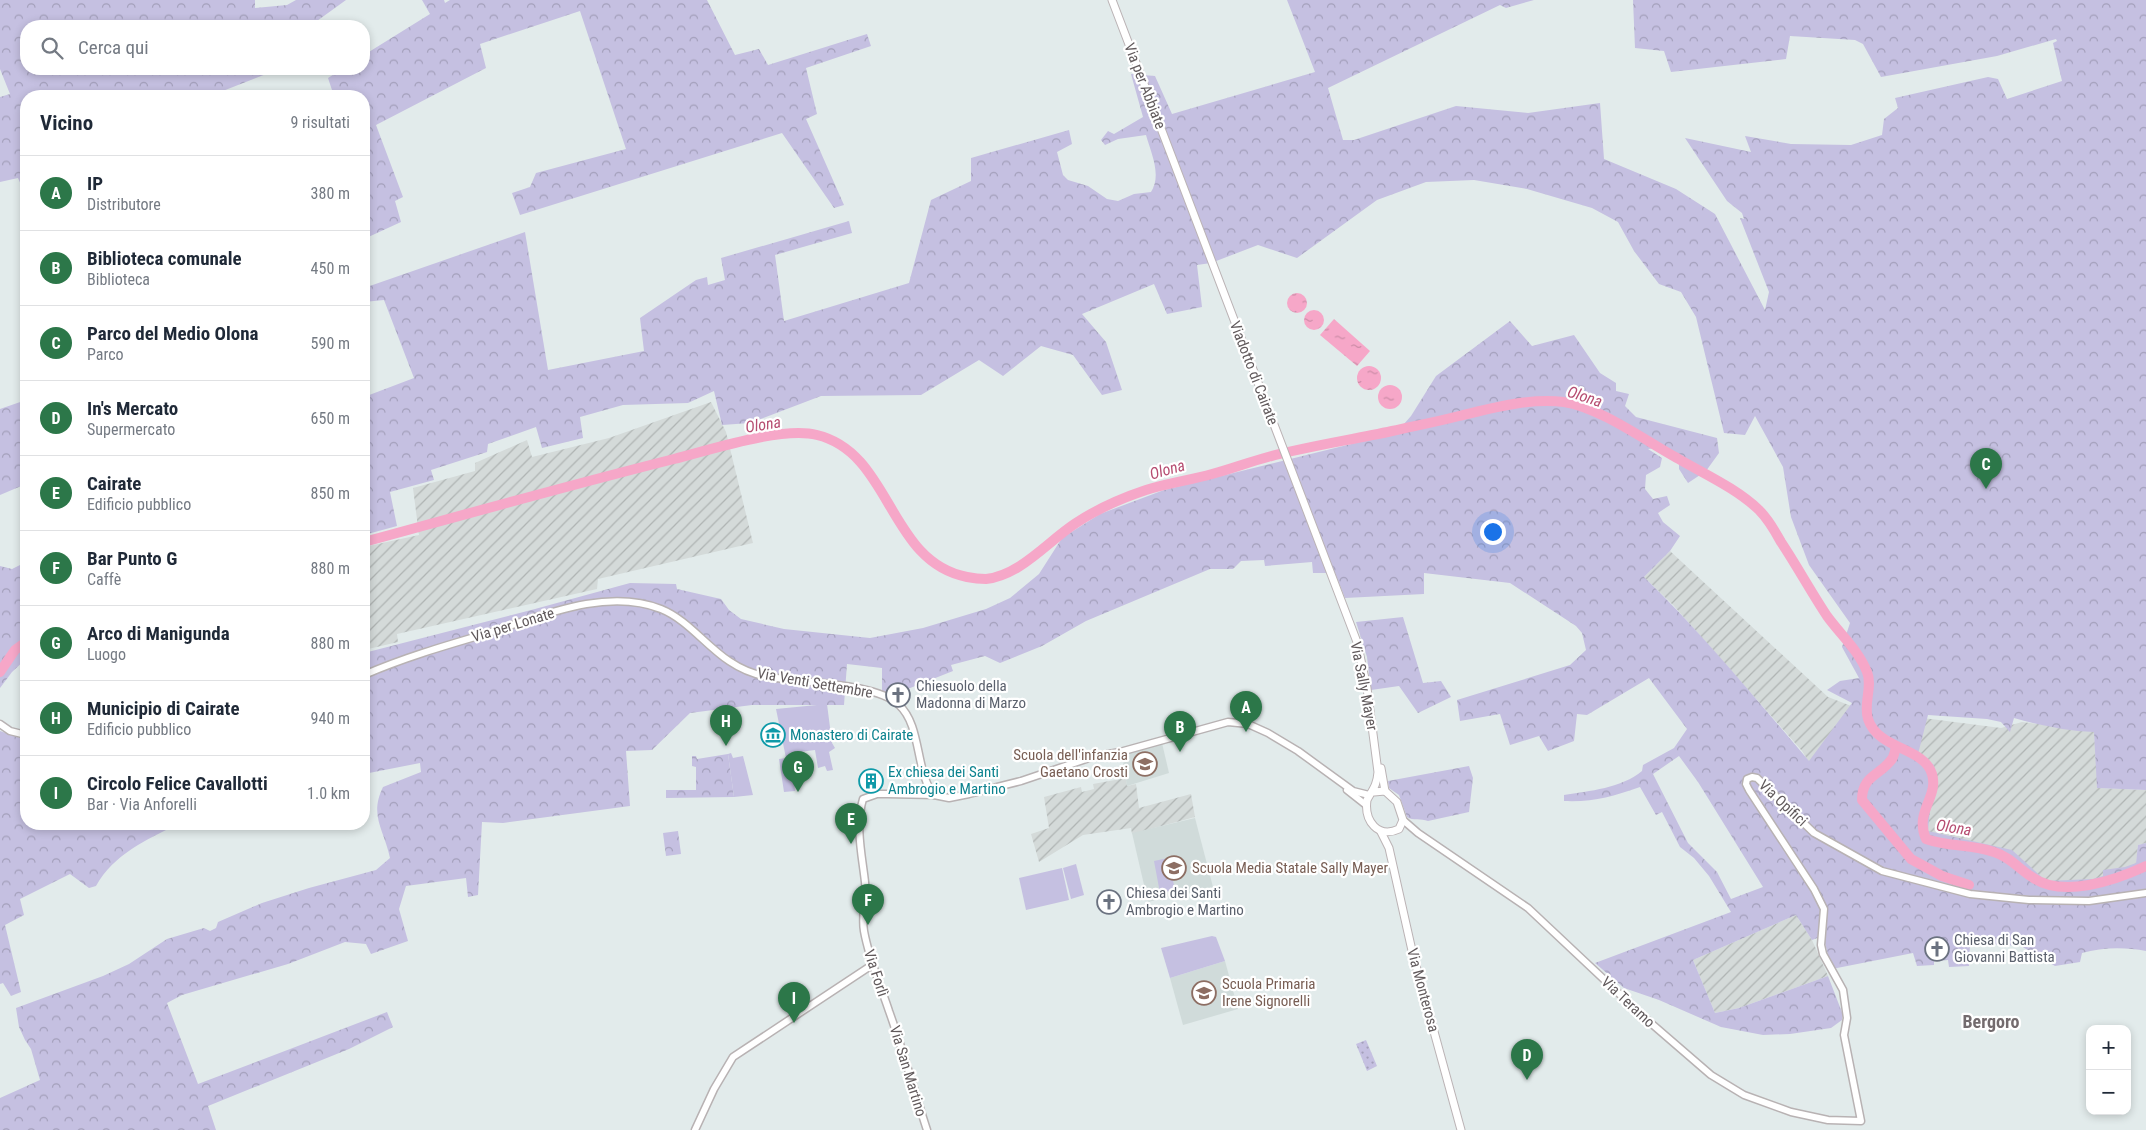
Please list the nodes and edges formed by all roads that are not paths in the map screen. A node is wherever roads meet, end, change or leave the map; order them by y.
1 (1112, 0) edge
2 (1178, 173) joint
3 (1331, 572) joint
4 (667, 611) joint
5 (370, 673) edge
6 (0, 724) edge
7 (20, 734) edge
8 (1375, 744) junction
9 (1340, 781) junction
10 (927, 782) junction
11 (1385, 791) junction
12 (919, 794) junction
13 (1371, 794) junction
14 (934, 795) junction
15 (1366, 805) junction
16 (1403, 820) junction
17 (1399, 829) junction
18 (1382, 832) junction
19 (1391, 833) junction
20 (1418, 833) junction
21 (1389, 848) junction
22 (2146, 893) edge
23 (872, 966) junction
24 (890, 1011) joint
25 (1861, 1121) joint
26 (696, 1130) edge
27 (927, 1130) edge
28 (1462, 1130) edge

1 - 2 main road, Via per Abbiate
2 - 3 main road, Viadotto di Cairate
3 - 8 main road, Via Sally Mayer
4 - 5 street, Via per Lonate
4 - 10 street, Via Venti Settembre
6 - 7 street
8 - 11 main road, Via Sally Mayer
8 - 13 main road, Via Sally Mayer
9 - 13 street
9 - 14 street
9 - 15 street
10 - 12 street
10 - 14 street, Via Venti Settembre
11 - 13 main road
11 - 16 main road
12 - 14 street
12 - 23 street, Via Forlì
13 - 15 main road
15 - 18 main road
16 - 17 main road
16 - 20 street, Via Teramo
17 - 19 main road
17 - 20 street, Via Teramo
18 - 19 main road
18 - 21 main road, Via Monterosa
19 - 21 main road, Via Monterosa
20 - 25 street, Via Teramo
21 - 28 main road, Via Monterosa
22 - 25 street, Via Opifici
23 - 24 street, Via Forlì
23 - 26 street
24 - 27 street, Via San Martino

